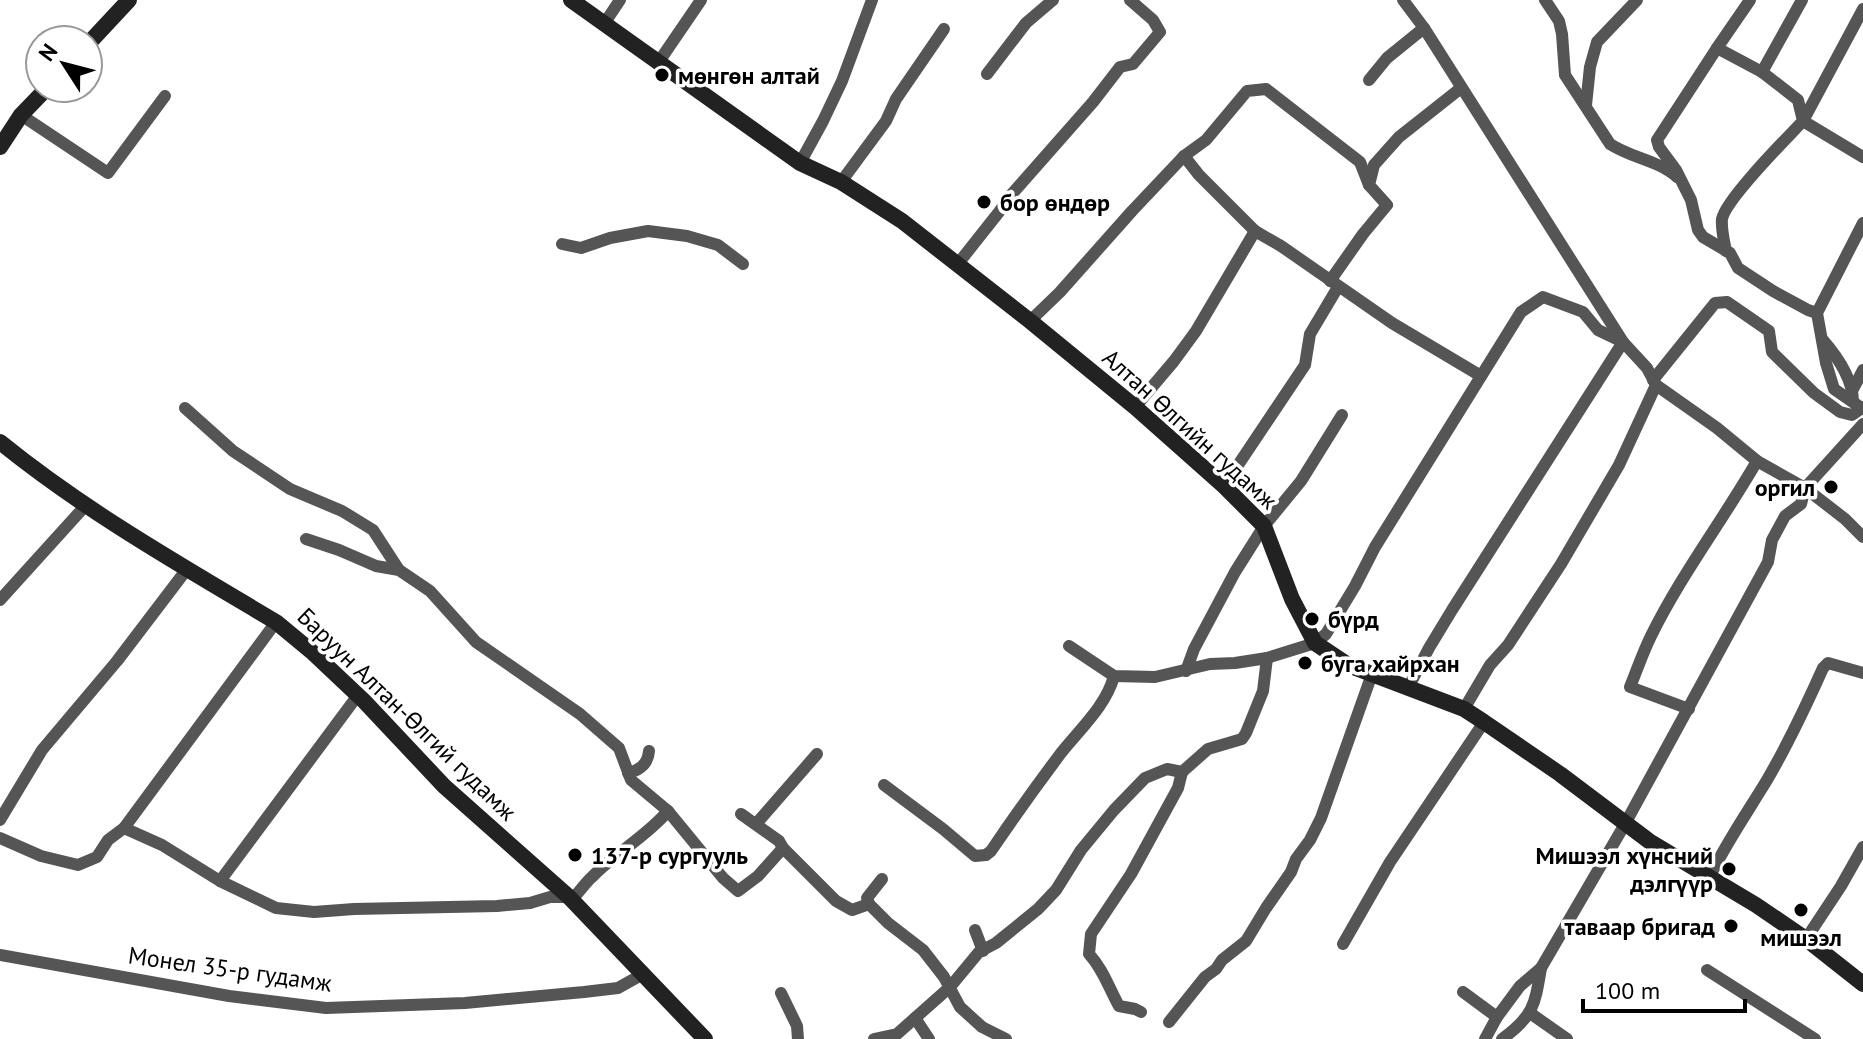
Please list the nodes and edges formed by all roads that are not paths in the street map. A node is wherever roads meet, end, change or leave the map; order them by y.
1 (129, 0) edge
2 (571, 0) edge
3 (620, 0) edge
4 (701, 0) edge
5 (872, 0) edge
6 (1053, 0) edge
7 (1130, 0) edge
8 (1403, 0) edge
9 (1545, 0) edge
10 (1637, 0) edge
11 (1750, 0) edge
12 (1802, 0) edge
13 (1863, 9) edge
14 (604, 24) junction
15 (104, 27) edge
16 (1424, 28) junction
17 (944, 29) dead end
18 (1717, 48) junction
19 (658, 63) junction
20 (1762, 72) junction
21 (987, 74) dead end
22 (1369, 80) dead end
23 (1461, 88) junction
24 (165, 96) dead end
25 (32, 104) edge
26 (1586, 105) junction
27 (21, 115) junction
28 (1803, 121) junction
29 (0, 147) edge
30 (1184, 156) junction
31 (1863, 157) edge
32 (800, 163) junction
33 (841, 182) junction
34 (1682, 182) junction
35 (1369, 185) junction
36 (1863, 223) edge
37 (1255, 231) junction
38 (562, 244) dead end
39 (1726, 251) junction
40 (743, 264) dead end
41 (957, 265) junction
42 (1334, 284) junction
43 (1817, 313) junction
44 (1030, 321) junction
45 (1623, 342) junction
46 (1863, 370) edge
47 (1481, 376) junction
48 (1654, 382) junction
49 (1858, 403) edge
50 (1135, 407) junction
51 (185, 408) dead end
52 (1342, 415) dead end
53 (1863, 424) edge
54 (0, 442) edge
55 (1757, 461) junction
56 (1224, 486) junction
57 (1805, 488) junction
58 (86, 505) junction
59 (1264, 526) junction
60 (1863, 537) edge
61 (306, 539) dead end
62 (187, 569) junction
63 (399, 570) junction
64 (0, 600) edge
65 (276, 622) junction
66 (1315, 643) junction
67 (1069, 646) dead end
68 (1267, 658) junction
69 (1186, 671) junction
70 (1863, 673) edge
71 (1372, 674) junction
72 (1114, 676) junction
73 (1408, 688) junction
74 (358, 695) junction
75 (1464, 709) junction
76 (1689, 709) junction
77 (1484, 722) junction
78 (649, 751) dead end
79 (817, 754) dead end
80 (1182, 772) junction
81 (628, 773) junction
82 (884, 785) dead end
83 (668, 811) junction
84 (741, 814) dead end
85 (0, 820) edge
86 (756, 824) junction
87 (1625, 824) junction
88 (124, 828) junction
89 (0, 838) edge
90 (1863, 847) edge
91 (783, 848) junction
92 (1709, 878) junction
93 (882, 879) dead end
94 (220, 881) junction
95 (570, 899) junction
96 (869, 904) junction
97 (975, 930) dead end
98 (1806, 939) junction
99 (1343, 944) dead end
100 (983, 951) junction
101 (0, 955) edge
102 (1541, 968) junction
103 (1707, 970) dead end
104 (643, 974) junction
105 (1863, 984) edge
106 (950, 987) junction
107 (1463, 992) dead end
108 (781, 993) dead end
109 (1141, 1012) dead end
110 (1530, 1013) junction
111 (1497, 1017) junction
112 (915, 1018) junction
113 (1169, 1022) dead end
114 (1007, 1035) edge
115 (705, 1039) edge
116 (798, 1039) edge
117 (874, 1039) edge
118 (929, 1039) edge
119 (1485, 1039) edge
120 (1502, 1039) edge
121 (1567, 1039) edge
122 (1815, 1039) edge

1 - 15 main road
2 - 14 main road, Алтан Өлгийн гудамж
3 - 14 street
4 - 19 street
5 - 32 street
6 - 21 street
7 - 41 street
8 - 16 street
9 - 26 street
10 - 26 street
11 - 18 street
12 - 20 street
13 - 28 street
14 - 19 main road, Алтан Өлгийн гудамж
16 - 22 street
16 - 23 street
17 - 33 street
18 - 20 street
18 - 34 street
19 - 32 main road, Алтан Өлгийн гудамж
20 - 28 street
23 - 35 street
23 - 45 street
24 - 27 street
25 - 27 main road
26 - 34 street
27 - 29 main road
28 - 31 street
28 - 39 street
30 - 35 street
30 - 37 street
30 - 44 street
32 - 33 main road, Алтан Өлгийн гудамж
33 - 41 main road, Алтан Өлгийн гудамж
34 - 39 street
35 - 42 street
36 - 43 street
37 - 42 street
37 - 50 street
38 - 40 street
39 - 43 street
41 - 44 main road, Алтан Өлгийн гудамж
42 - 47 street
42 - 56 street
43 - 49 street
44 - 50 main road, Алтан Өлгийн гудамж
45 - 47 street
45 - 48 street
45 - 73 street
46 - 49 street
47 - 66 street
48 - 49 street
48 - 55 street
48 - 75 street
50 - 56 main road, Алтан Өлгийн гудамж
51 - 63 street
52 - 59 street
53 - 57 street
54 - 58 main road, Баруун Алтан-Өлгий гудамж
55 - 57 street
55 - 76 street
56 - 59 main road, Алтан Өлгийн гудамж
57 - 60 street
57 - 76 street
58 - 62 main road, Баруун Алтан-Өлгий гудамж
58 - 64 street
59 - 66 main road, Алтан Өлгийн гудамж
59 - 69 street
61 - 63 street
62 - 65 main road, Баруун Алтан-Өлгий гудамж
62 - 85 street
63 - 81 street
65 - 74 main road, Баруун Алтан-Өлгий гудамж
65 - 88 street
66 - 68 street
66 - 71 main road, Алтан Өлгийн гудамж
67 - 72 street
68 - 69 street
68 - 80 street
69 - 72 street
70 - 92 street
71 - 73 main road, Алтан Өлгийн гудамж
71 - 113 street
72 - 82 street
73 - 75 main road, Алтан Өлгийн гудамж
74 - 94 street
74 - 95 main road, Баруун Алтан-Өлгий гудамж
75 - 77 main road, Алтан Өлгийн гудамж
76 - 87 street
77 - 87 main road, Алтан Өлгийн гудамж
77 - 99 street
78 - 81 street
79 - 86 street
80 - 100 street
80 - 109 street
81 - 83 street
83 - 91 street
83 - 95 street
84 - 86 street
86 - 91 street
87 - 92 main road, Алтан Өлгийн гудамж
87 - 102 street
88 - 89 street
88 - 94 street
90 - 98 street
91 - 96 street
92 - 98 main road, Алтан Өлгийн гудамж
93 - 96 street
94 - 95 street
95 - 104 main road, Баруун Алтан-Өлгий гудамж
96 - 106 street
97 - 100 street
98 - 105 main road, Алтан Өлгийн гудамж
100 - 106 street
101 - 104 street, Монел 35-р гудамж
102 - 110 street
102 - 111 street
103 - 122 street
104 - 115 main road, Баруун Алтан-Өлгий гудамж
106 - 112 street
106 - 114 street
107 - 111 street
108 - 116 street
110 - 120 street
110 - 121 street
111 - 119 street
112 - 117 street
112 - 118 street

